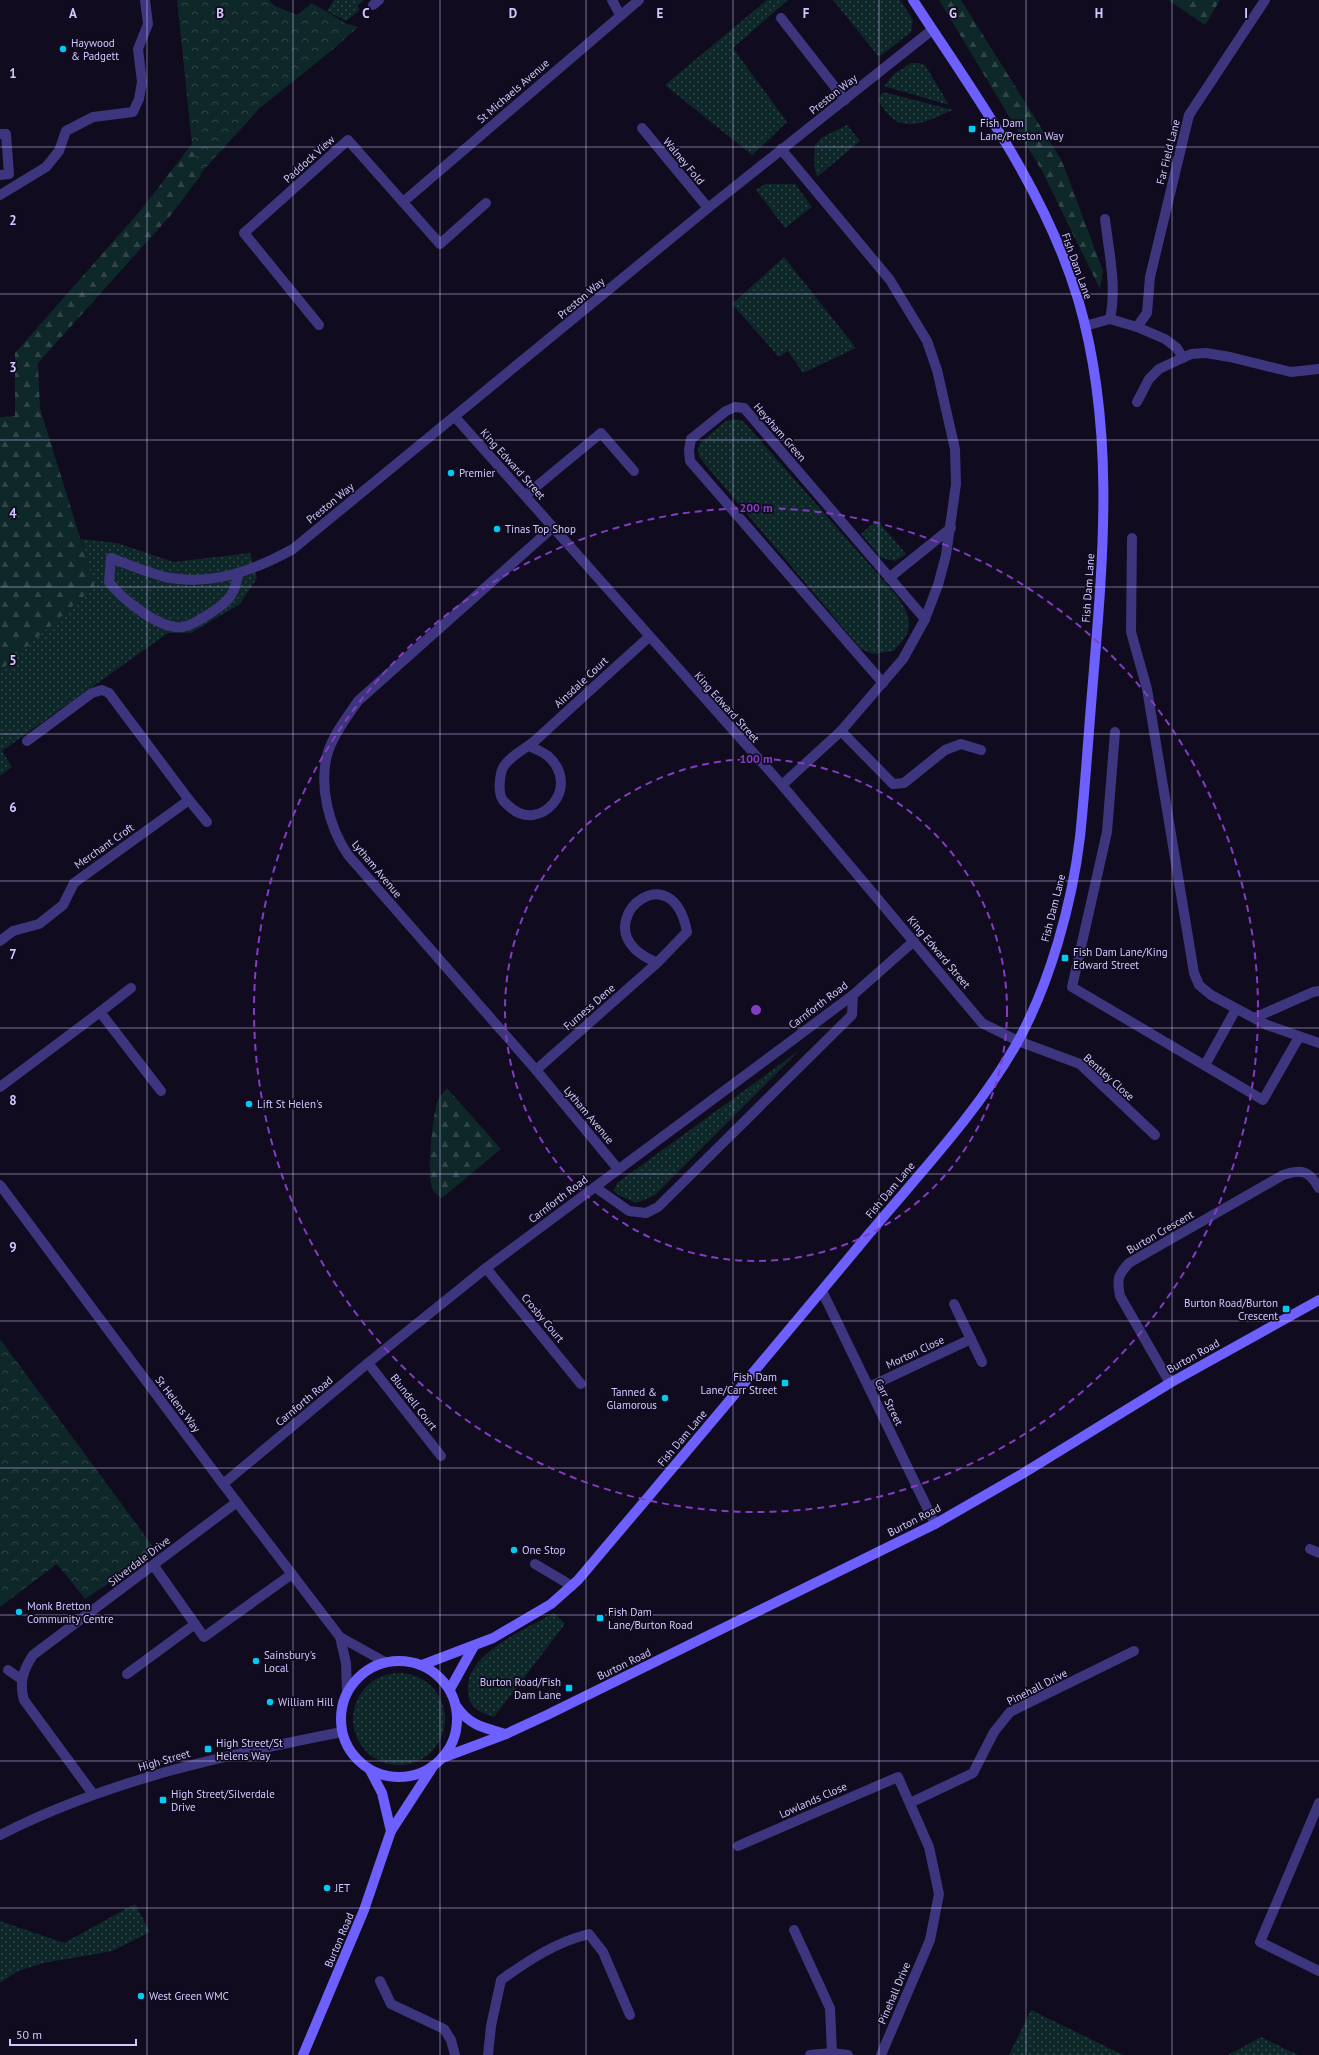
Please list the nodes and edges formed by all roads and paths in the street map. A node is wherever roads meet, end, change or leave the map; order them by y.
1 (145, 0) edge
2 (612, 0) edge
3 (639, 0) edge
4 (913, 0) edge
5 (1265, 0) edge
6 (620, 15) junction
7 (782, 18) dead end
8 (932, 30) junction
9 (845, 100) junction
10 (642, 128) dead end
11 (0, 134) edge
12 (782, 149) junction
13 (0, 174) edge
14 (0, 195) edge
15 (403, 202) junction
16 (486, 203) dead end
17 (708, 208) junction
18 (1105, 219) dead end
19 (1110, 319) junction
20 (319, 325) dead end
21 (1085, 326) junction
22 (1137, 327) junction
23 (1183, 358) junction
24 (1319, 369) edge
25 (1137, 402) dead end
26 (455, 417) junction
27 (634, 471) dead end
28 (526, 495) junction
29 (552, 528) junction
30 (951, 528) junction
31 (1132, 538) dead end
32 (238, 574) junction
33 (889, 578) junction
34 (925, 619) junction
35 (648, 637) junction
36 (884, 683) junction
37 (841, 731) junction
38 (1116, 732) dead end
39 (27, 741) dead end
40 (529, 746) junction
41 (981, 750) dead end
42 (782, 785) junction
43 (189, 800) junction
44 (207, 822) dead end
45 (0, 941) edge
46 (914, 941) junction
47 (657, 963) junction
48 (131, 988) dead end
49 (1319, 991) edge
50 (853, 995) junction
51 (1236, 1009) junction
52 (100, 1012) junction
53 (1254, 1018) junction
54 (1299, 1037) junction
55 (1018, 1041) junction
56 (1319, 1044) edge
57 (1205, 1066) junction
58 (536, 1070) junction
59 (0, 1088) edge
60 (161, 1092) dead end
61 (1155, 1135) dead end
62 (618, 1169) junction
63 (0, 1185) edge
64 (595, 1186) junction
65 (1319, 1188) edge
66 (486, 1268) junction
67 (822, 1290) junction
68 (1319, 1300) edge
69 (954, 1304) dead end
70 (971, 1339) junction
71 (982, 1362) dead end
72 (368, 1363) junction
73 (1170, 1383) junction
74 (581, 1384) dead end
75 (868, 1387) junction
76 (440, 1456) dead end
77 (223, 1484) junction
78 (237, 1502) junction
79 (935, 1524) junction
80 (535, 1564) dead end
81 (154, 1566) junction
82 (292, 1574) junction
83 (572, 1586) junction
84 (195, 1624) junction
85 (340, 1637) junction
86 (474, 1646) junction
87 (1134, 1651) dead end
88 (385, 1662) junction
89 (422, 1665) junction
90 (8, 1670) dead end
91 (128, 1674) dead end
92 (22, 1679) junction
93 (450, 1689) junction
94 (347, 1691) junction
95 (457, 1707) junction
96 (342, 1732) junction
97 (506, 1734) junction
98 (442, 1758) junction
99 (432, 1767) junction
100 (370, 1770) junction
101 (898, 1777) joint
102 (93, 1794) junction
103 (910, 1803) junction
104 (1319, 1804) edge
105 (391, 1832) junction
106 (0, 1835) edge
107 (738, 1846) dead end
108 (794, 1930) dead end
109 (1319, 1970) edge
110 (380, 1981) dead end
111 (630, 2015) dead end
112 (832, 2053) junction
113 (303, 2055) edge
114 (455, 2055) edge
115 (488, 2055) edge
116 (810, 2055) edge
117 (848, 2055) edge
118 (881, 2055) edge

1 - 14 street
2 - 6 street
3 - 6 street, St Michaels Avenue
4 - 8 street, Fish Dam Lane
5 - 22 street, Far Field Lane
6 - 15 street, St Michaels Avenue
7 - 9 street
8 - 9 street, Preston Way
8 - 21 street, Fish Dam Lane
9 - 12 street, Preston Way
10 - 17 street, Walney Fold
11 - 13 street
12 - 17 street, Preston Way
12 - 30 street
15 - 16 street, Paddock View
15 - 20 street, Paddock View
17 - 26 street, Preston Way
18 - 19 street
19 - 21 street
19 - 22 street
21 - 55 street, Fish Dam Lane
22 - 23 street
23 - 24 street
23 - 25 street
26 - 28 street, King Edward Street
26 - 32 street, Preston Way
27 - 28 street
28 - 29 street, King Edward Street
29 - 35 street, King Edward Street
29 - 58 street, Lytham Avenue
30 - 33 street
30 - 34 street
31 - 51 street
32 - 32 street, Preston Way
33 - 34 street, Heysham Green
33 - 36 street, Heysham Green
34 - 36 street
35 - 40 street, Ainsdale Court
35 - 42 street, King Edward Street
36 - 37 street
37 - 41 street
37 - 42 street
38 - 57 street
39 - 43 street
40 - 40 street, Ainsdale Court
42 - 46 street, King Edward Street
43 - 44 street
43 - 45 street, Merchant Croft
46 - 50 street, Carnforth Road
46 - 55 street, King Edward Street
47 - 47 street, Furness Dene
47 - 58 street, Furness Dene
48 - 52 street
49 - 53 street
50 - 62 street, Carnforth Road
50 - 64 street
51 - 53 street
51 - 57 street
52 - 59 street
52 - 60 street
53 - 54 street
54 - 56 street
54 - 57 street
55 - 61 street, Bentley Close
55 - 67 street, Fish Dam Lane
58 - 62 street, Lytham Avenue
62 - 64 street, Carnforth Road
63 - 77 street, St Helens Way
64 - 66 street, Carnforth Road
65 - 73 street, Burton Crescent
66 - 72 street, Carnforth Road
66 - 74 street, Crosby Court
67 - 75 street, Carr Street
67 - 83 street, Fish Dam Lane
68 - 73 street, Burton Road
69 - 70 street
70 - 71 street
70 - 75 street, Morton Close
72 - 76 street, Blundell Court
72 - 77 street, Carnforth Road
73 - 79 street, Burton Road
75 - 79 street, Carr Street
77 - 78 street, St Helens Way
78 - 81 street, Silverdale Drive
78 - 82 street, St Helens Way
79 - 97 street, Burton Road
80 - 83 street
81 - 84 street
81 - 92 street, Silverdale Drive
82 - 84 street
82 - 85 street, St Helens Way
83 - 86 street, Fish Dam Lane
84 - 91 street
85 - 88 street, St Helens Way
85 - 94 street, St Helens Way
86 - 89 street, Fish Dam Lane
86 - 93 street
87 - 103 street, Pinehall Drive
88 - 89 street
88 - 94 street
89 - 93 street
90 - 92 street
92 - 102 street, Silverdale Drive
93 - 95 street
94 - 96 street
95 - 97 street
95 - 98 street
96 - 100 street
96 - 102 street, High Street
97 - 98 street, Burton Road
98 - 99 street
99 - 100 street
99 - 105 street, Burton Road
100 - 105 street
101 - 103 street, Pinehall Drive
101 - 107 street, Lowlands Close
102 - 106 street, High Street
103 - 118 street, Pinehall Drive
104 - 109 street
105 - 113 street, Burton Road
108 - 112 street
110 - 114 street
111 - 115 street
112 - 116 street
112 - 117 street

